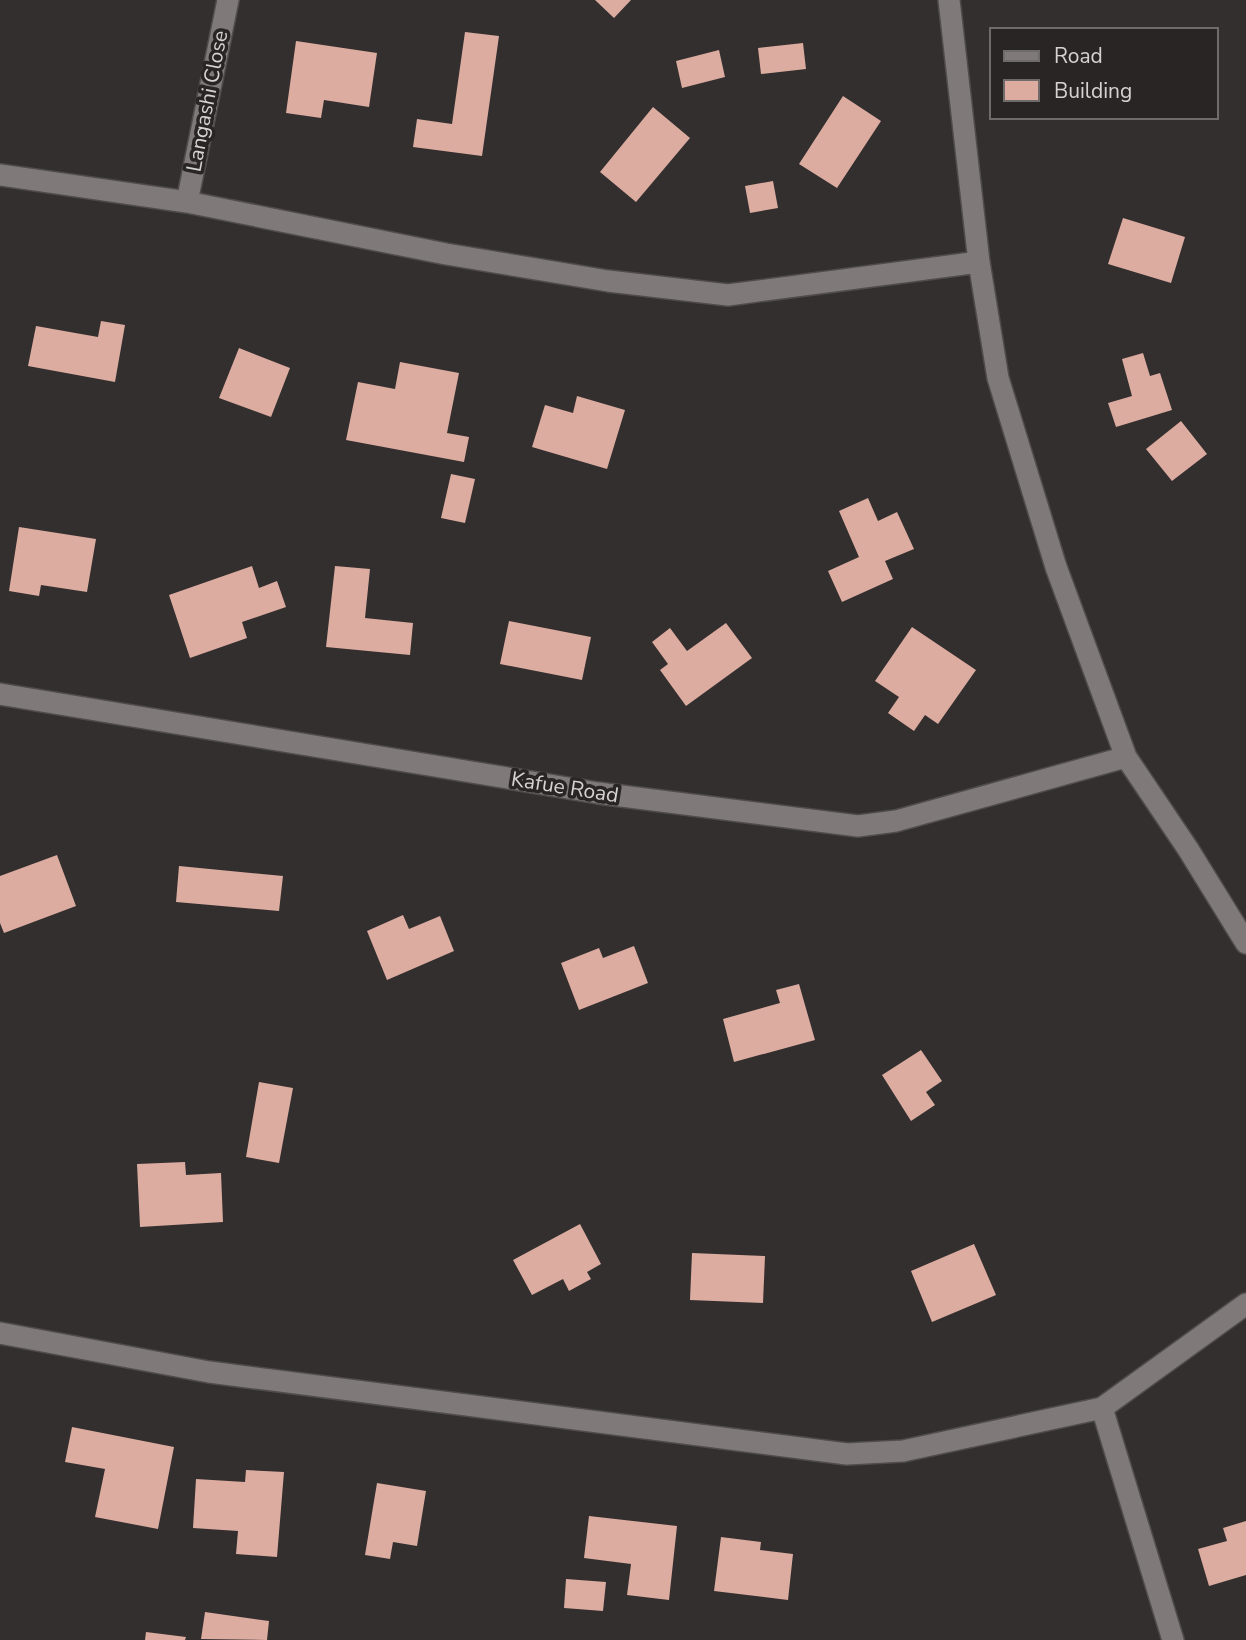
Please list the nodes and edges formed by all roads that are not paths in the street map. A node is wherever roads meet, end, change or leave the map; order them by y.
1 (228, 0) edge
2 (949, 0) edge
3 (0, 175) edge
4 (187, 202) junction
5 (979, 262) junction
6 (0, 694) edge
7 (1126, 757) junction
8 (1246, 943) edge
9 (1246, 1304) edge
10 (0, 1333) edge
11 (1102, 1408) junction
12 (1173, 1640) edge

1 - 4 street, Langashi Close
2 - 5 street
3 - 4 street
4 - 5 street
5 - 7 street
6 - 7 street, Kafue Road
7 - 8 street
9 - 11 street
10 - 11 street
11 - 12 street

